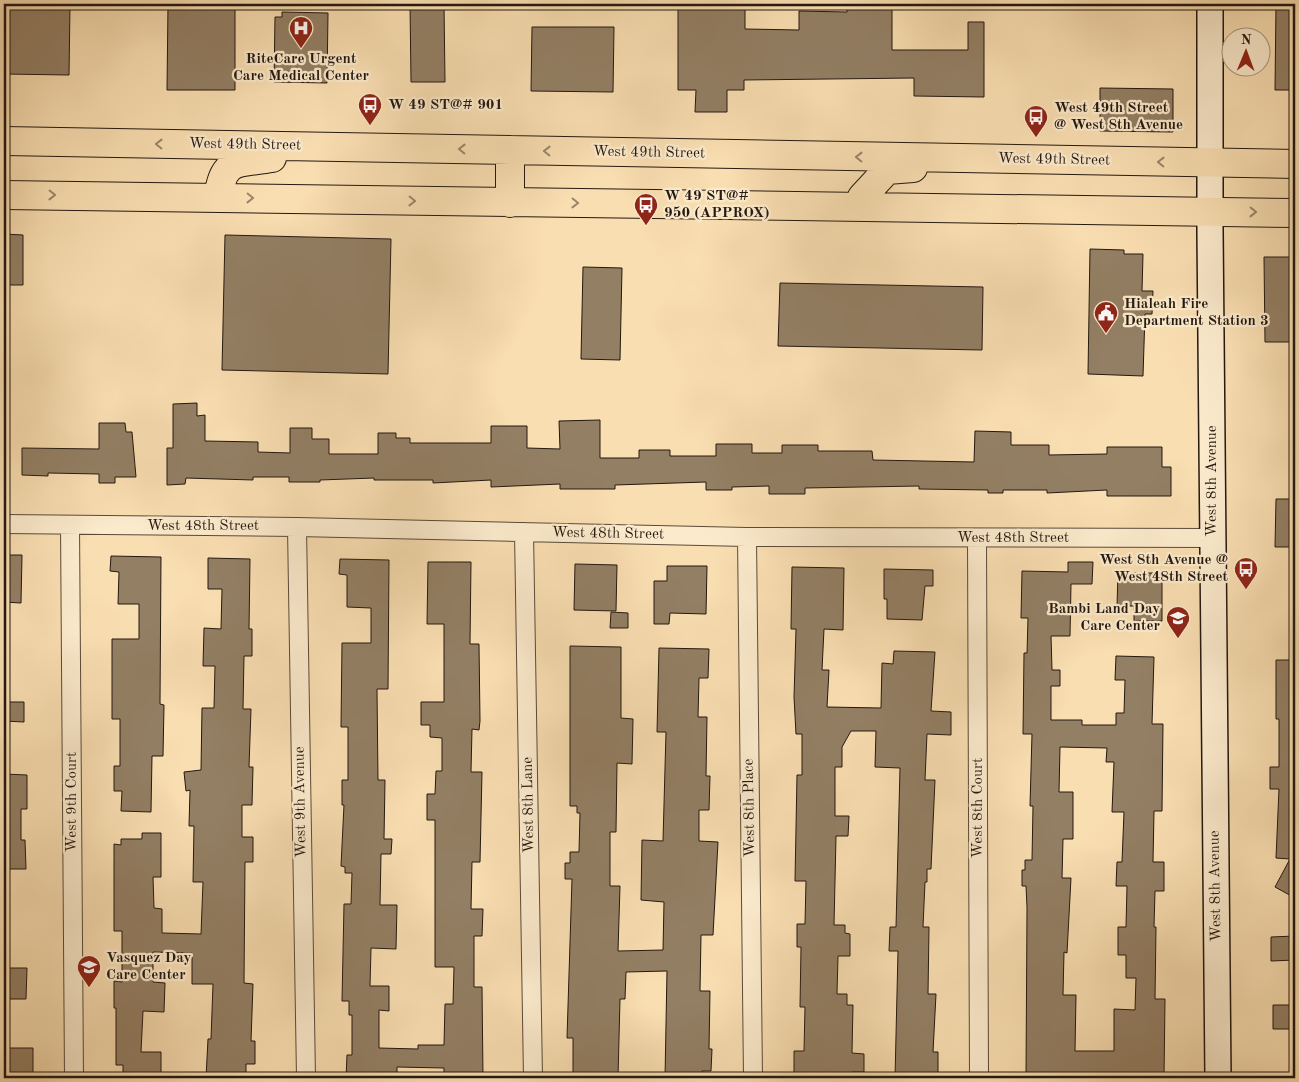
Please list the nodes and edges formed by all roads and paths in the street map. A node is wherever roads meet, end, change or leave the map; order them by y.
1 (1210, 4) edge
2 (4, 140) edge
3 (340, 147) junction
4 (510, 150) junction
5 (1009, 159) junction
6 (1210, 163) junction
7 (1295, 164) edge
8 (4, 195) edge
9 (218, 198) junction
10 (510, 203) junction
11 (860, 206) junction
12 (1210, 212) junction
13 (1295, 213) edge
14 (4, 524) edge
15 (70, 525) junction
16 (297, 527) junction
17 (524, 532) junction
18 (747, 537) junction
19 (977, 538) junction
20 (1213, 538) junction
21 (74, 1078) edge
22 (306, 1078) edge
23 (533, 1078) edge
24 (754, 1078) edge
25 (980, 1078) edge
26 (1218, 1078) edge

1 - 6 street, West 8th Avenue
3 -> 2 main road, West 49th Street
4 -> 3 main road, West 49th Street
3 - 9 main road
5 -> 4 main road, West 49th Street
4 - 10 main road
6 -> 5 main road, West 49th Street
5 - 11 main road
6 - 7 main road, West 49th Street
6 - 12 street, West 8th Avenue
8 -> 9 main road
9 -> 10 main road
10 -> 11 main road
11 - 12 main road
12 -> 13 main road
12 - 20 street, West 8th Avenue
14 - 15 street, West 48th Street
15 - 16 street, West 48th Street
15 - 21 street, West 9th Court
16 - 17 street, West 48th Street
16 - 22 street, West 9th Avenue
17 - 18 street, West 48th Street
17 - 23 street, West 8th Lane
18 - 19 street, West 48th Street
18 - 24 street, West 8th Place
19 - 20 street, West 48th Street
19 - 25 street, West 8th Court
20 - 26 street, West 8th Avenue

